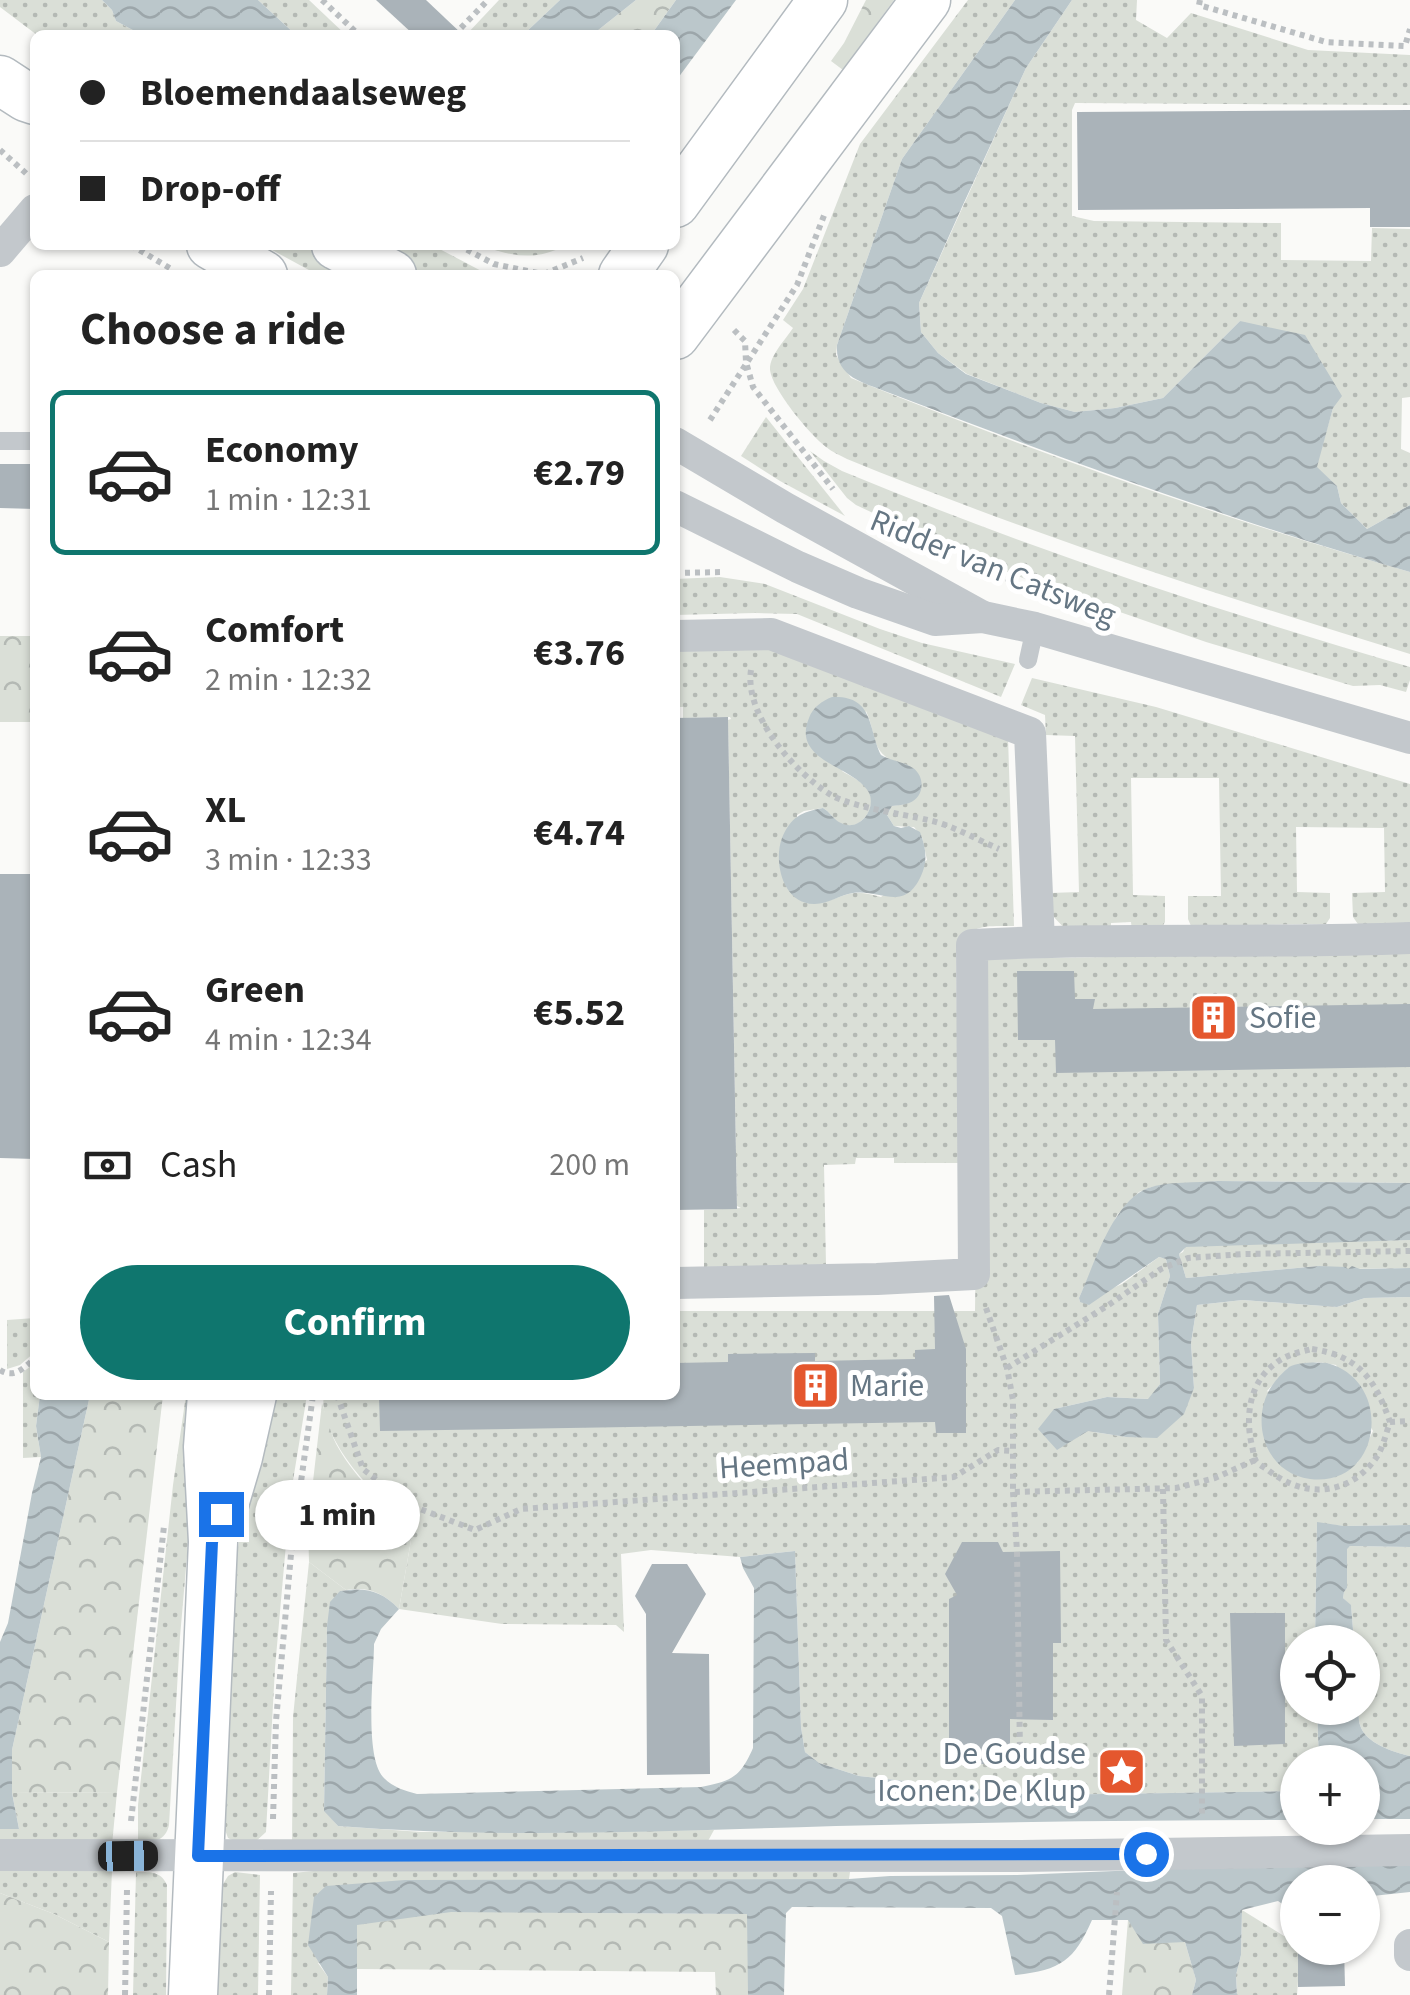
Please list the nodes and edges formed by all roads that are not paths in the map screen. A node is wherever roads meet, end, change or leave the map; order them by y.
1 (824, 0) edge
2 (926, 0) edge
3 (680, 196) edge
4 (30, 216) edge
5 (220, 250) edge
6 (345, 250) edge
7 (635, 250) edge
8 (0, 251) edge
9 (605, 266) edge
10 (254, 270) edge
11 (383, 270) edge
12 (685, 322) edge
13 (0, 441) edge
14 (30, 442) edge
15 (683, 448) edge
16 (680, 508) edge
17 (983, 617) junction
18 (680, 636) edge
19 (1410, 738) edge
20 (1410, 938) edge
21 (1039, 942) junction
22 (680, 1282) edge
23 (212, 1400) edge
24 (251, 1400) edge
25 (212, 1542) junction
26 (1410, 1850) edge
27 (0, 1856) edge
28 (198, 1856) junction
29 (1410, 1944) edge
30 (1410, 1955) edge
31 (193, 1995) edge

1 - 3 main road
2 - 12 main road
4 - 8 street
5 - 10 main road
6 - 11 main road
7 - 9 main road
13 - 14 lane
15 - 17 street, Ridder van Catsweg
16 - 17 street, Ridder van Catsweg
17 - 19 street, Ridder van Catsweg
18 - 21 street
20 - 21 street
21 - 22 street
23 - 25 main road
24 - 25 main road
25 - 28 main road
26 - 28 street
27 - 28 street
28 - 31 main road
29 - 30 street

